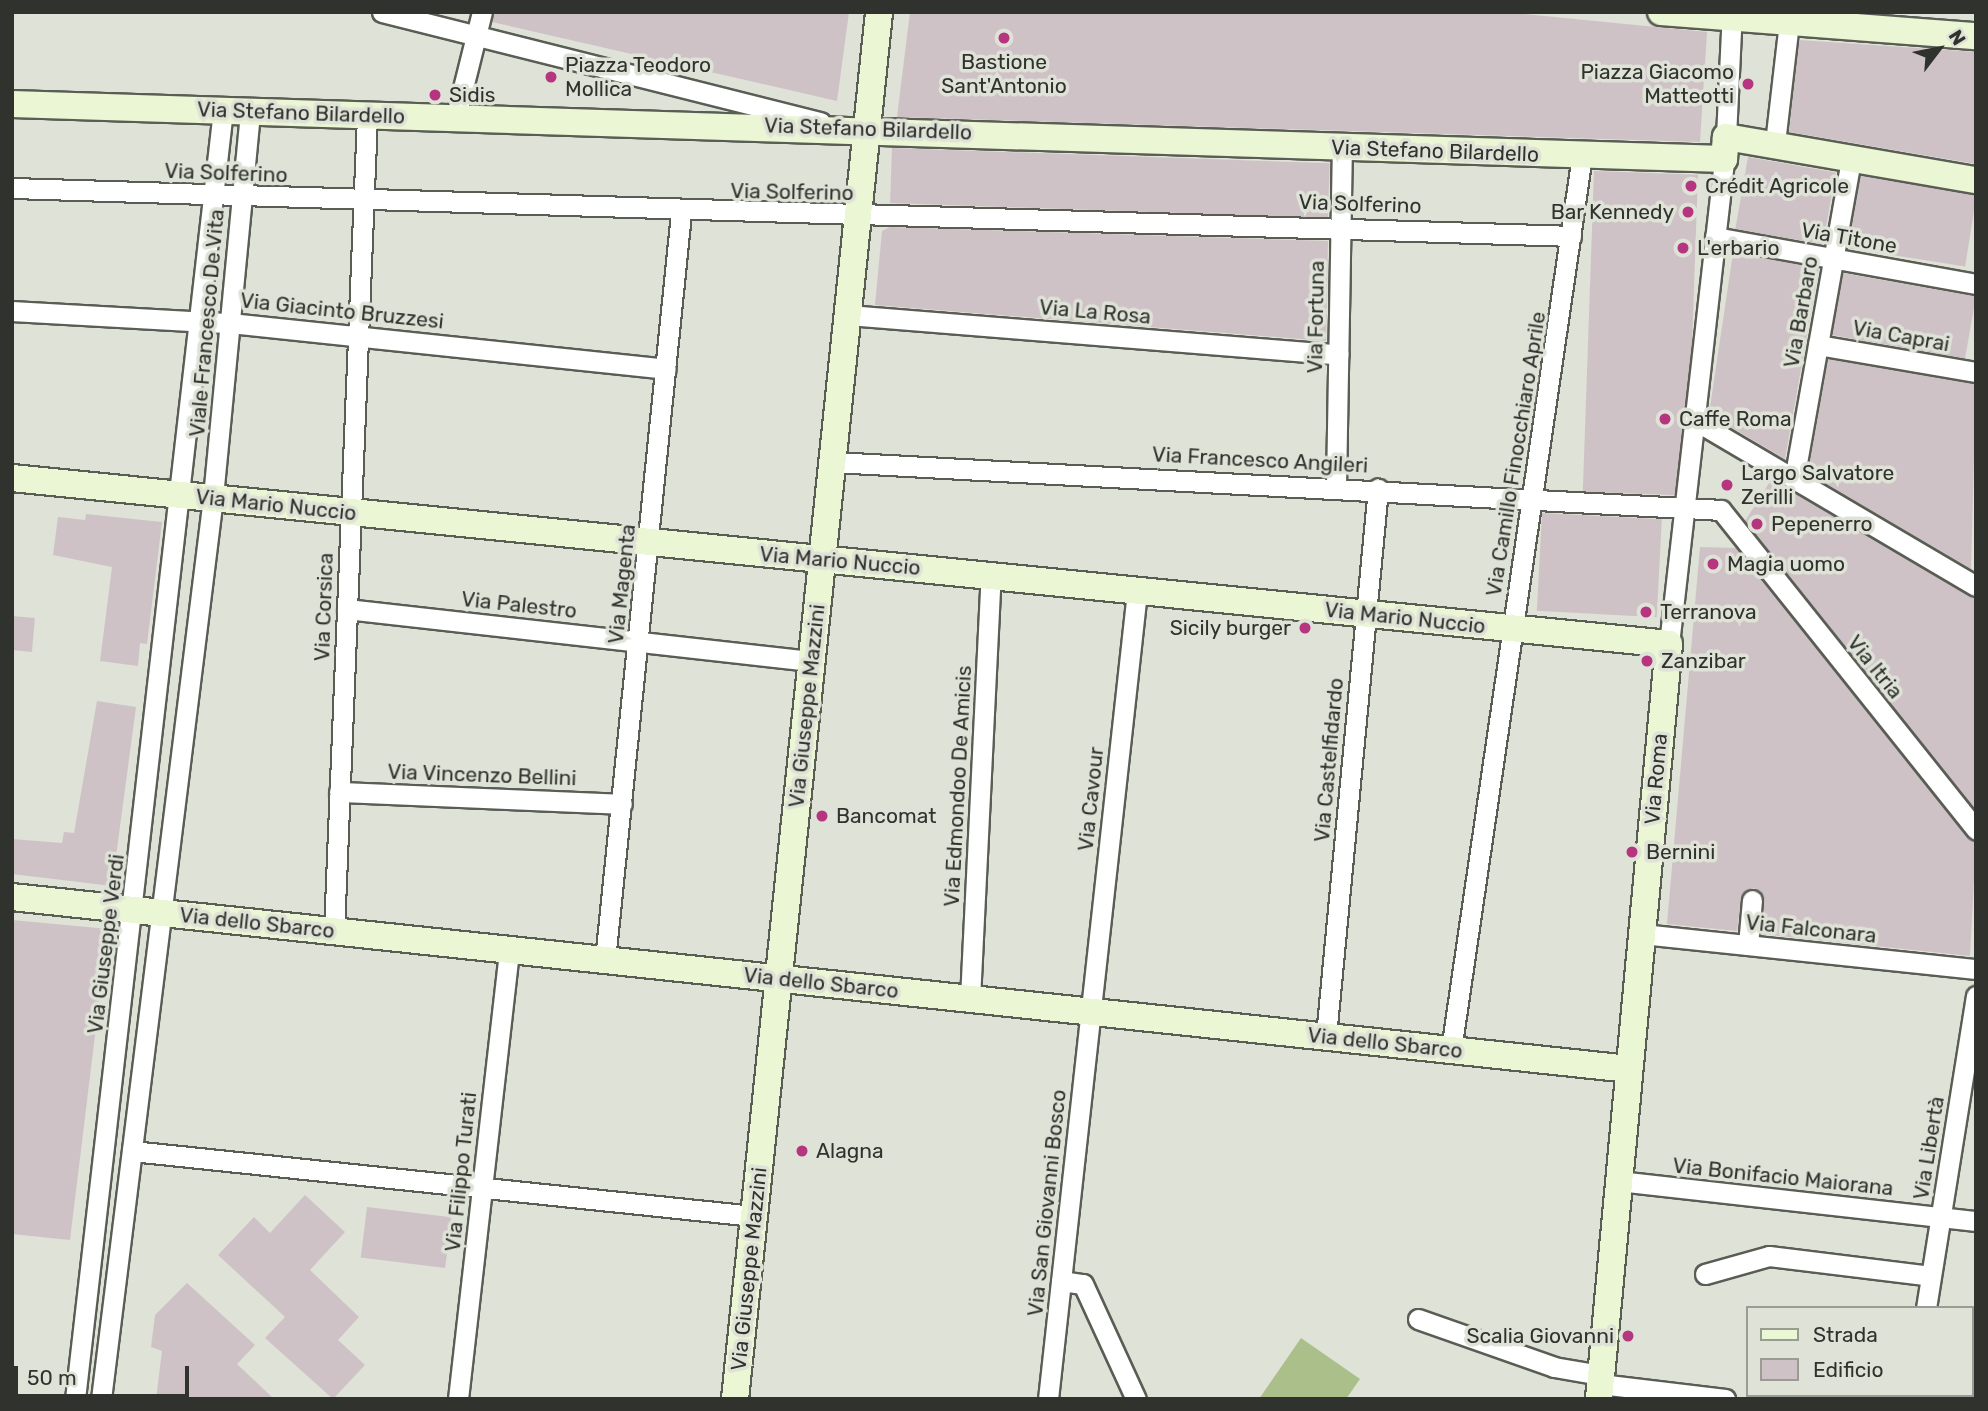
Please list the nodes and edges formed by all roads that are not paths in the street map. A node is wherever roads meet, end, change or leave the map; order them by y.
1 (382, 12) edge
2 (481, 12) edge
3 (879, 12) edge
4 (1661, 12) edge
5 (1724, 16) edge
6 (1789, 20) edge
7 (1976, 36) edge
8 (476, 37) junction
9 (12, 104) edge
10 (223, 111) junction
11 (250, 111) junction
12 (367, 116) junction
13 (456, 116) junction
14 (856, 128) junction
15 (1775, 143) junction
16 (1725, 148) junction
17 (1342, 149) junction
18 (1582, 155) junction
19 (1852, 159) junction
20 (1976, 180) edge
21 (12, 188) edge
22 (214, 195) junction
23 (242, 196) junction
24 (363, 201) junction
25 (681, 213) junction
26 (858, 217) junction
27 (1340, 225) junction
28 (1572, 236) junction
29 (1715, 237) junction
30 (1834, 259) junction
31 (1976, 284) edge
32 (12, 311) edge
33 (848, 315) junction
34 (201, 320) junction
35 (230, 323) junction
36 (358, 334) junction
37 (1818, 345) junction
38 (1338, 354) junction
39 (666, 369) junction
40 (1976, 372) edge
41 (1694, 420) junction
42 (832, 463) junction
43 (1795, 474) junction
44 (12, 478) edge
45 (1336, 486) junction
46 (1378, 488) junction
47 (182, 495) junction
48 (1532, 497) junction
49 (213, 498) junction
50 (1684, 504) junction
51 (351, 512) junction
52 (650, 544) junction
53 (823, 559) junction
54 (991, 576) junction
55 (1976, 586) edge
56 (1137, 591) junction
57 (347, 609) junction
58 (1366, 614) junction
59 (1512, 629) junction
60 (639, 642) junction
61 (1669, 644) junction
62 (812, 661) junction
63 (339, 792) junction
64 (622, 803) junction
65 (1976, 830) edge
66 (12, 898) edge
67 (1752, 900) dead end
68 (133, 910) junction
69 (161, 914) junction
70 (334, 931) junction
71 (1642, 934) junction
72 (1748, 945) junction
73 (509, 950) junction
74 (605, 960) junction
75 (1976, 969) edge
76 (779, 979) junction
77 (1976, 996) edge
78 (970, 999) junction
79 (1091, 1012) junction
80 (1326, 1037) junction
81 (1451, 1050) junction
82 (1629, 1069) junction
83 (132, 1151) junction
84 (1619, 1181) junction
85 (482, 1188) junction
86 (754, 1216) junction
87 (1941, 1217) junction
88 (1976, 1221) edge
89 (1705, 1274) dead end
90 (1931, 1276) junction
91 (1061, 1281) junction
92 (1926, 1306) edge
93 (1418, 1319) dead end
94 (1600, 1386) edge
95 (75, 1399) edge
96 (101, 1399) edge
97 (458, 1399) edge
98 (735, 1399) edge
99 (1048, 1399) edge
100 (1136, 1399) edge
101 (1725, 1399) edge

1 - 8 street
2 - 8 street
3 - 14 street, Via Giuseppe Mazzini
4 - 5 street
5 - 6 street
5 - 16 street
6 - 7 street
6 - 15 street
8 - 13 street
8 - 14 street
9 - 10 street, Via Stefano Bilardello
10 - 11 street, Via Stefano Bilardello
10 - 22 street, Viale Francesco De Vita
11 - 12 street, Via Stefano Bilardello
11 - 23 street, Viale Francesco De Vita
12 - 13 street, Via Stefano Bilardello
12 - 24 street, Via Corsica
13 - 14 street, Via Stefano Bilardello
14 - 17 street, Via Stefano Bilardello
14 - 26 street, Via Giuseppe Mazzini
15 - 16 street, Via Stefano Bilardello
15 - 19 street, Via Stefano Bilardello
16 - 18 street, Via Stefano Bilardello
16 - 29 street, Via Roma
17 - 18 street, Via Stefano Bilardello
17 - 27 street, Via Fortuna
18 - 28 street, Via Camillo Finocchiaro Aprile
19 - 20 street, Via Stefano Bilardello
19 - 30 street, Via Barbaro
21 - 22 street, Via Solferino
22 - 23 street, Via Solferino
22 - 34 street, Viale Francesco De Vita
23 - 24 street, Via Solferino
23 - 35 street, Viale Francesco De Vita
24 - 25 street, Via Solferino
24 - 36 street, Via Corsica
25 - 26 street, Via Solferino
25 - 39 street, Via Magenta
26 - 27 street, Via Solferino
26 - 33 street, Via Giuseppe Mazzini
27 - 28 street, Via Solferino
27 - 38 street, Via Fortuna
28 - 48 street, Via Camillo Finocchiaro Aprile
29 - 30 street, Via Titone
29 - 41 street, Via Roma
30 - 31 street, Via Titone
30 - 37 street, Via Barbaro
32 - 34 street, Via Giacinto Bruzzesi
33 - 38 street, Via La Rosa
33 - 42 street, Via Giuseppe Mazzini
34 - 35 street, Via Giacinto Bruzzesi
34 - 47 street, Viale Francesco De Vita
35 - 36 street, Via Giacinto Bruzzesi
35 - 49 street, Viale Francesco De Vita
36 - 39 street, Via Giacinto Bruzzesi
36 - 51 street, Via Corsica
37 - 40 street, Via Caprai
37 - 43 street, Via Barbaro
38 - 45 street, Via Fortuna
39 - 52 street, Via Magenta
41 - 43 street
41 - 50 street, Via Roma
42 - 45 street, Via Francesco Angileri
42 - 53 street, Via Giuseppe Mazzini
43 - 55 street
44 - 47 street, Via Mario Nuccio
45 - 46 street, Via Francesco Angileri
46 - 48 street, Via Francesco Angileri
46 - 58 street, Via Castelfidardo
47 - 49 street, Via Mario Nuccio
47 - 68 street, Via Giuseppe Verdi
48 - 50 street, Via Francesco Angileri
48 - 59 street, Via Camillo Finocchiaro Aprile
49 - 51 street, Via Mario Nuccio
49 - 69 street
50 - 61 street, Via Roma
50 - 65 street, Via Itria
51 - 52 street, Via Mario Nuccio
51 - 57 street, Via Corsica
52 - 53 street, Via Mario Nuccio
52 - 60 street, Via Magenta
53 - 54 street, Via Mario Nuccio
53 - 62 street, Via Giuseppe Mazzini
54 - 56 street, Via Mario Nuccio
54 - 78 street, Via Edmondoo De Amicis
56 - 58 street, Via Mario Nuccio
56 - 79 street, Via Cavour
57 - 60 street, Via Palestro
57 - 63 street, Via Corsica
58 - 59 street, Via Mario Nuccio
58 - 80 street, Via Castelfidardo
59 - 61 street, Via Mario Nuccio
59 - 81 street, Via Camillo Finocchiaro Aprile
60 - 62 street, Via Palestro
60 - 64 street, Via Magenta
61 - 71 street, Via Roma
62 - 76 street, Via Giuseppe Mazzini
63 - 64 street, Via Vincenzo Bellini
63 - 70 street, Via Corsica
64 - 74 street, Via Magenta
66 - 68 street, Via dello Sbarco
67 - 72 street
68 - 69 street, Via dello Sbarco
68 - 95 street, Via Giuseppe Verdi
69 - 70 street, Via dello Sbarco
69 - 83 street
70 - 73 street, Via dello Sbarco
71 - 72 street, Via Falconara
71 - 82 street, Via Roma
72 - 75 street, Via Falconara
73 - 74 street, Via dello Sbarco
73 - 85 street, Via Filippo Turati
74 - 76 street, Via dello Sbarco
76 - 78 street, Via dello Sbarco
76 - 86 street, Via Giuseppe Mazzini
77 - 87 street, Via Libertà
78 - 79 street, Via dello Sbarco
79 - 80 street, Via dello Sbarco
79 - 91 street, Via San Giovanni Bosco
80 - 81 street, Via dello Sbarco
81 - 82 street, Via dello Sbarco
82 - 84 street, Via Roma
83 - 85 street
83 - 96 street
84 - 87 street, Via Bonifacio Maiorana
84 - 94 street, Via Roma
85 - 86 street
85 - 97 street, Via Filippo Turati
86 - 98 street, Via Giuseppe Mazzini
87 - 88 street, Via Bonifacio Maiorana
87 - 90 street, Via Libertà
89 - 90 street
90 - 92 street, Via Libertà
91 - 99 street, Via San Giovanni Bosco
91 - 100 street
93 - 94 street
94 - 101 street

